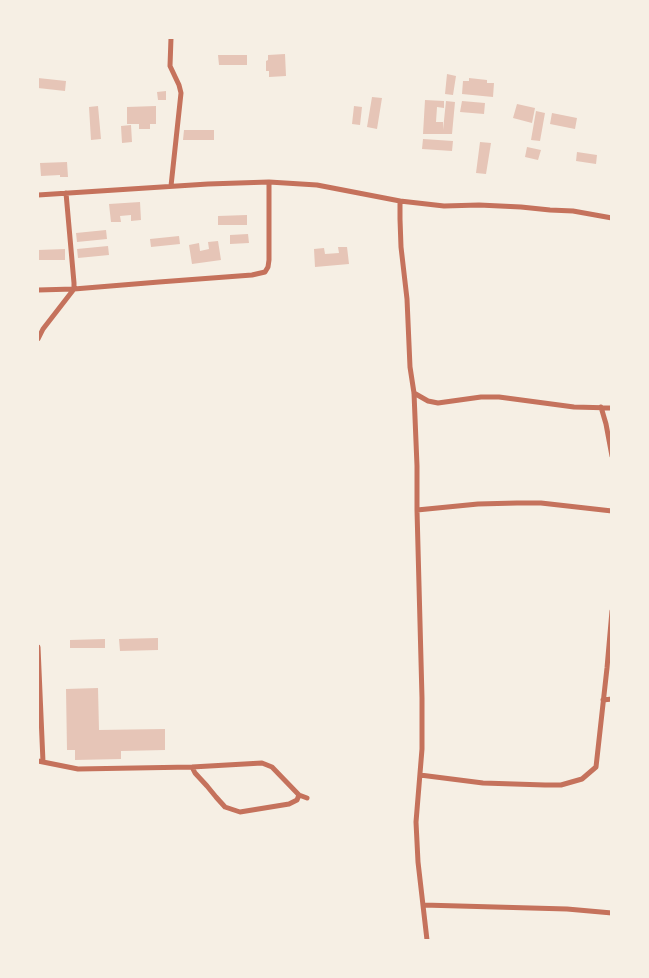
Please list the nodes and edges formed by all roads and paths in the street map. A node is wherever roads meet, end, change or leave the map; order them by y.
1 (172, 38) edge
2 (269, 182) junction
3 (171, 186) junction
4 (66, 193) junction
5 (38, 195) edge
6 (400, 201) junction
7 (612, 218) edge
8 (74, 289) junction
9 (38, 290) edge
10 (38, 339) edge
11 (414, 393) junction
12 (601, 408) junction
13 (612, 408) edge
14 (612, 456) edge
15 (417, 510) junction
16 (612, 511) edge
17 (612, 611) edge
18 (38, 647) edge
19 (612, 699) edge
20 (603, 700) junction
21 (40, 761) edge
22 (192, 767) junction
23 (420, 775) junction
24 (299, 795) junction
25 (307, 798) dead end
26 (423, 905) junction
27 (612, 913) edge
28 (427, 940) edge

1 - 3 street
2 - 3 street
2 - 6 street
2 - 8 street
3 - 4 street
4 - 5 street
4 - 8 street
6 - 7 street
6 - 11 street
8 - 9 street
8 - 10 street
11 - 12 street
11 - 15 street
12 - 13 street
12 - 14 street
15 - 16 street
15 - 23 street
17 - 20 street
18 - 21 street
19 - 20 street
20 - 23 street
21 - 22 street
22 - 24 street
22 - 24 street
23 - 26 street
24 - 25 street
26 - 27 street
26 - 28 street

